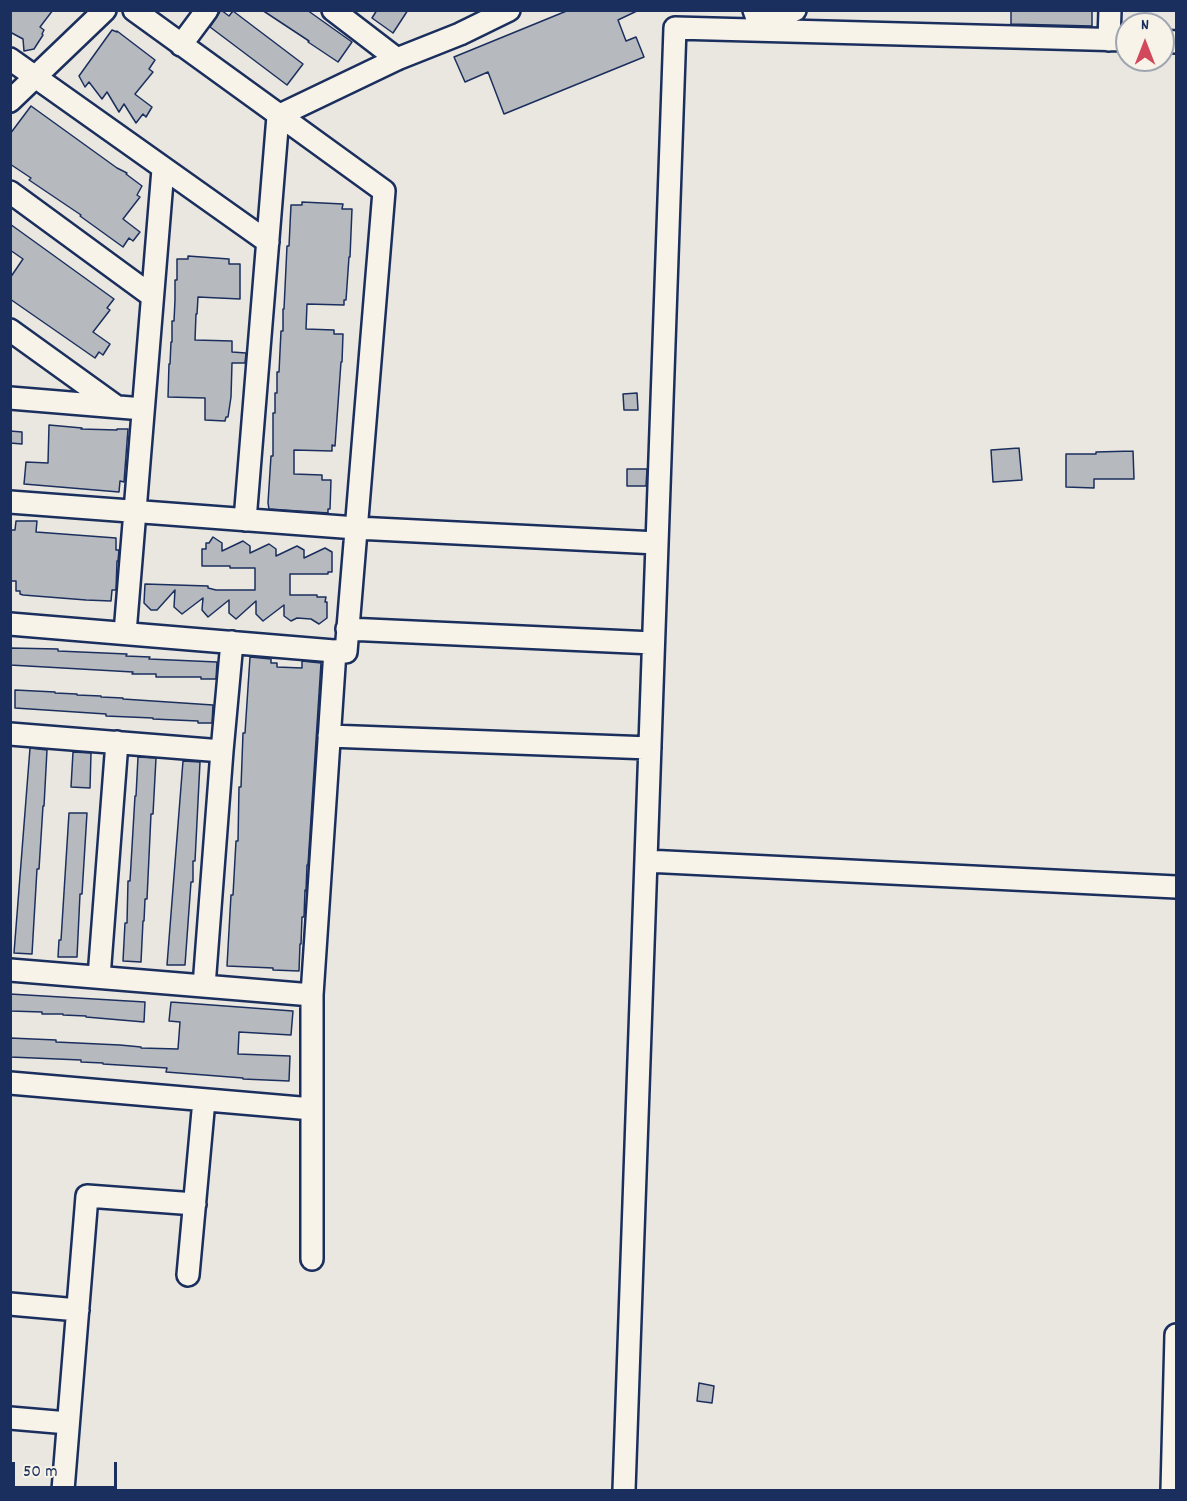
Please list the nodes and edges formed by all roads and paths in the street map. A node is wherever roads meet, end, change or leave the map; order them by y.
1 (105, 10) edge
2 (134, 10) edge
3 (207, 10) edge
4 (333, 10) edge
5 (509, 10) edge
6 (754, 10) edge
7 (795, 10) edge
8 (1110, 10) edge
9 (1115, 29) edge
10 (1115, 40) edge
11 (181, 45) junction
12 (10, 59) edge
13 (397, 59) junction
14 (35, 77) junction
15 (10, 101) edge
16 (278, 116) junction
17 (163, 169) junction
18 (10, 192) edge
19 (268, 243) junction
20 (153, 296) junction
21 (10, 330) edge
22 (10, 398) edge
23 (117, 407) junction
24 (143, 409) junction
25 (10, 502) edge
26 (135, 512) junction
27 (245, 520) junction
28 (356, 528) junction
29 (657, 543) junction
30 (10, 624) edge
31 (347, 629) junction
32 (124, 633) junction
33 (232, 642) junction
34 (653, 644) junction
35 (335, 651) junction
36 (10, 734) edge
37 (329, 736) junction
38 (117, 742) junction
39 (650, 748) junction
40 (222, 751) junction
41 (646, 861) junction
42 (1176, 887) edge
43 (10, 970) edge
44 (99, 977) junction
45 (204, 986) junction
46 (312, 995) junction
47 (10, 1083) edge
48 (204, 1100) junction
49 (312, 1109) junction
50 (195, 1204) junction
51 (312, 1259) dead end
52 (188, 1275) dead end
53 (10, 1304) edge
54 (78, 1310) junction
55 (1176, 1335) edge
56 (10, 1418) edge
57 (68, 1423) junction
58 (63, 1491) edge
59 (624, 1491) edge
60 (1172, 1491) edge

1 - 14 street
2 - 11 street
3 - 11 street
4 - 13 street
5 - 13 street
6 - 7 street
8 - 9 street
10 - 29 street
11 - 16 street
12 - 14 street
13 - 16 street
14 - 15 street
14 - 17 street
16 - 19 street
16 - 28 street
17 - 19 street
17 - 20 street
18 - 20 street
19 - 27 street
20 - 24 street
21 - 23 street
22 - 23 street
23 - 24 street
24 - 26 street
25 - 26 street
26 - 27 street
26 - 32 street
27 - 28 street
28 - 29 street
28 - 31 street
29 - 34 street
30 - 32 street
31 - 34 street
31 - 35 street
32 - 33 street
33 - 35 street
33 - 40 street
34 - 39 street
35 - 37 street
36 - 38 street
37 - 39 street
37 - 46 street
38 - 40 street
38 - 44 street
39 - 41 street
40 - 45 street
41 - 42 street
41 - 59 street
43 - 44 street
44 - 45 street
45 - 46 street
46 - 49 street
47 - 48 street
48 - 49 street
48 - 50 street
49 - 51 street
50 - 52 street
50 - 54 street
53 - 54 street
54 - 57 street
55 - 60 street
56 - 57 street
57 - 58 street

